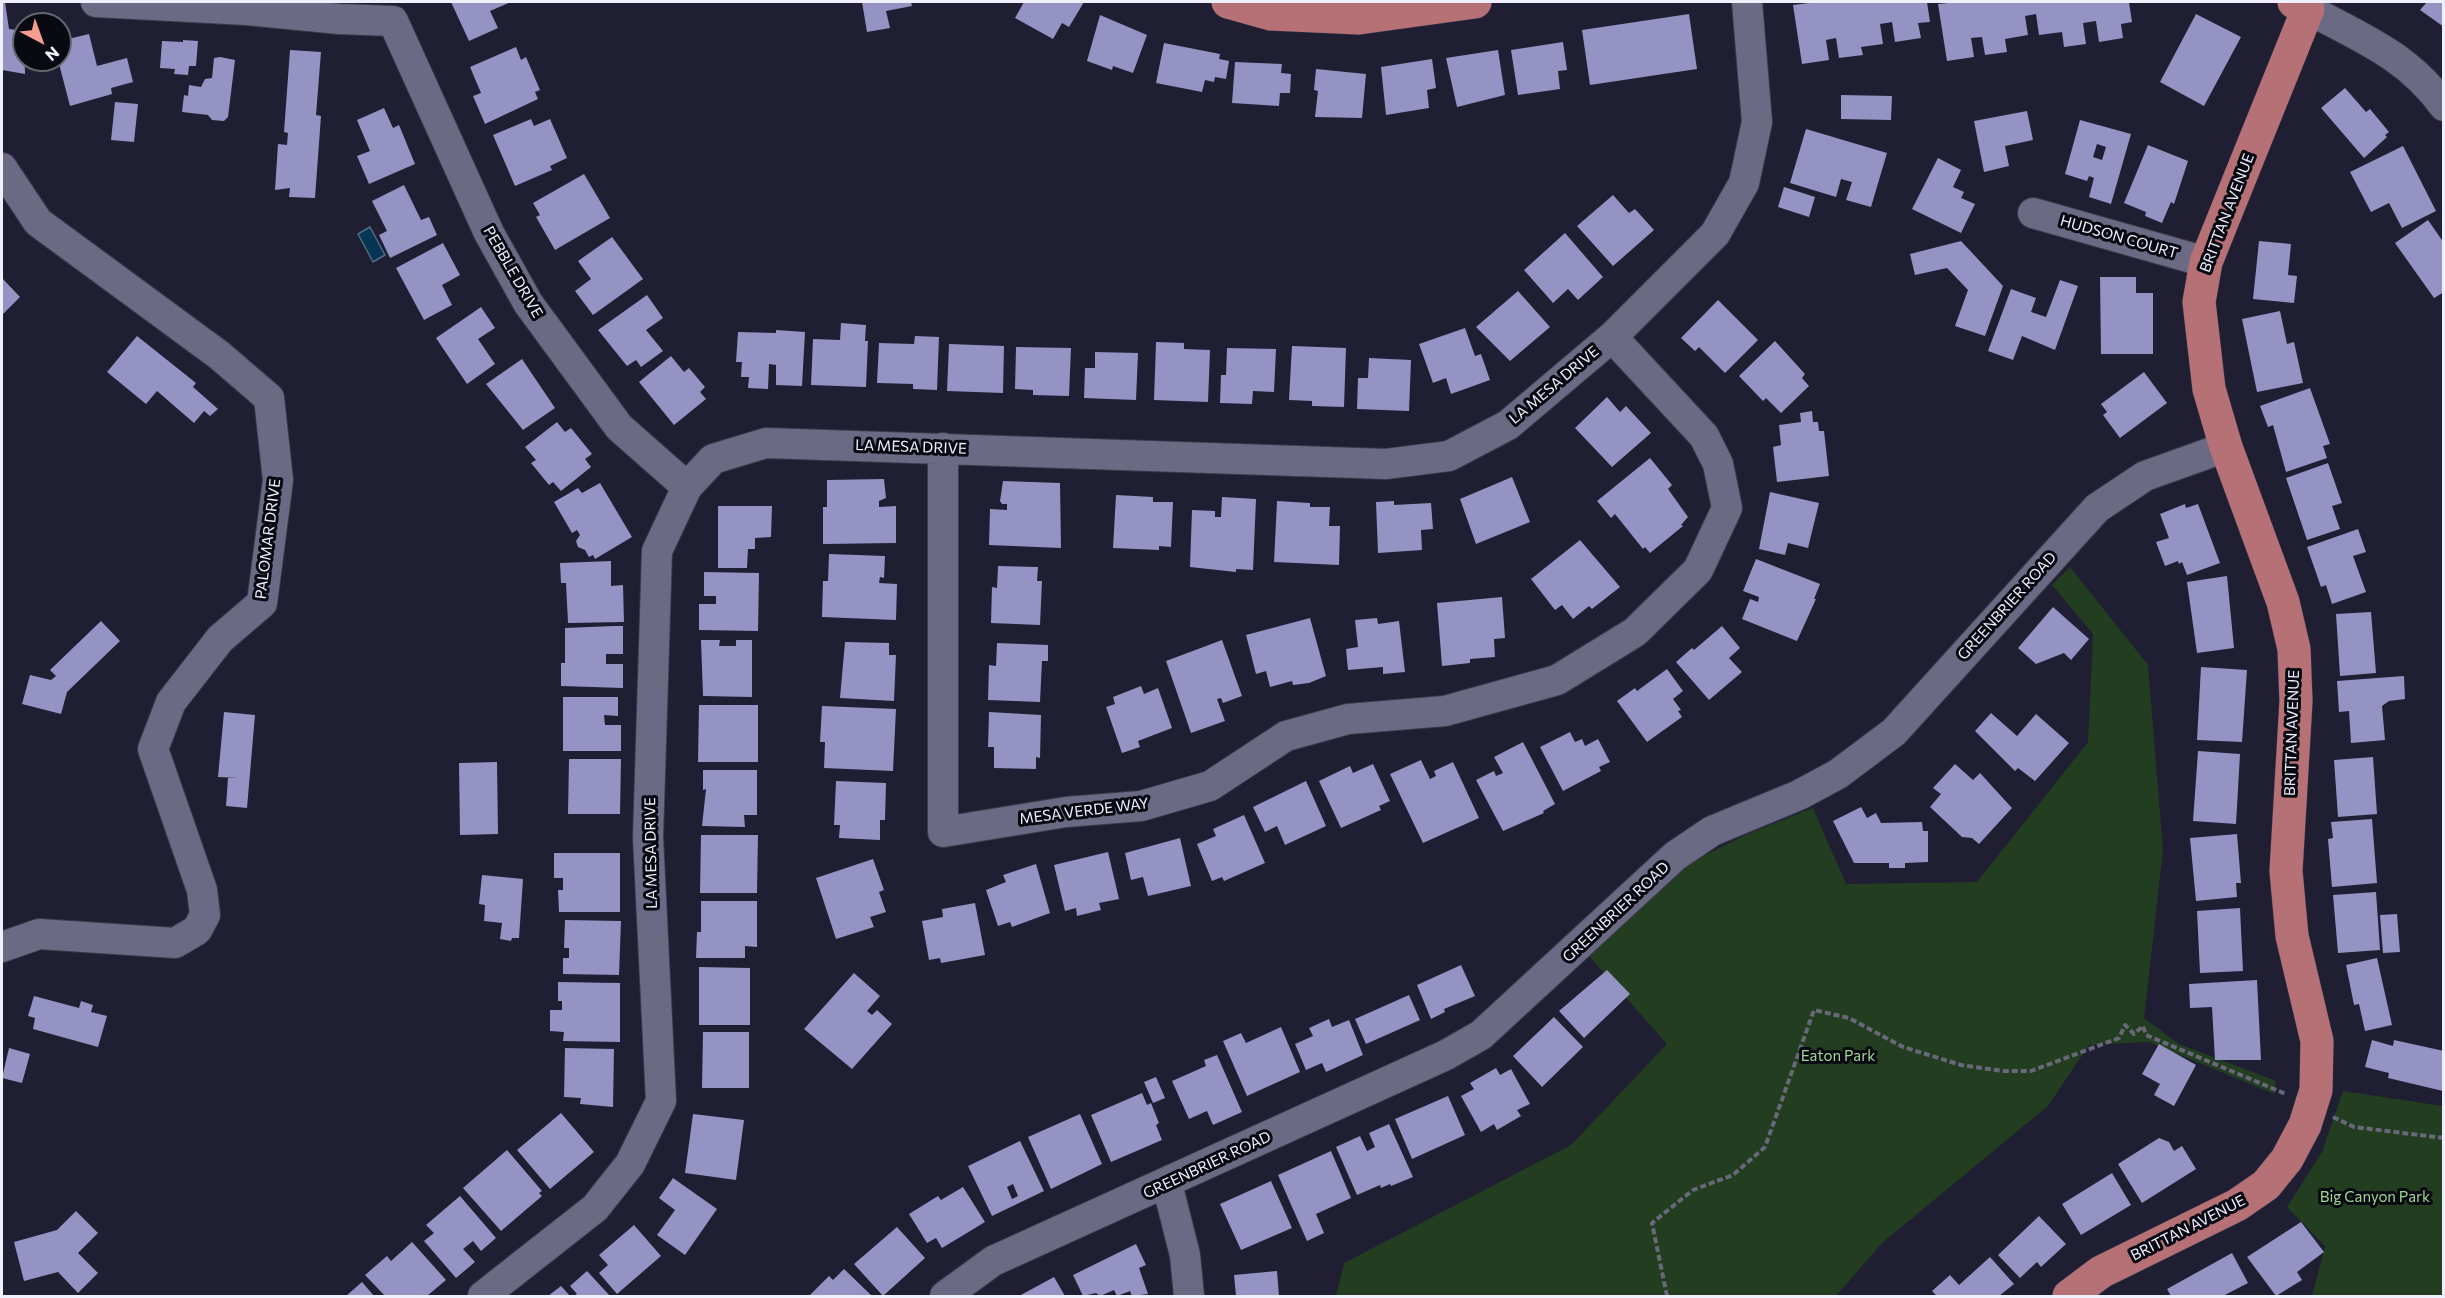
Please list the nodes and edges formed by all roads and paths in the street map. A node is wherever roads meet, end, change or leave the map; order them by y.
1 (96, 2) edge
2 (1228, 2) edge
3 (1475, 2) edge
4 (1747, 2) edge
5 (2304, 4) edge
6 (2444, 106) edge
7 (2, 168) edge
8 (2033, 213) dead end
9 (2206, 262) junction
10 (1612, 338) junction
11 (2226, 447) junction
12 (943, 448) junction
13 (687, 487) junction
14 (2, 947) edge
15 (2313, 1107) junction
16 (2444, 1138) edge
17 (1167, 1184) junction
18 (483, 1296) edge
19 (945, 1296) edge
20 (1189, 1296) edge
21 (1666, 1296) edge
22 (2069, 1296) edge

1 - 13 street, PEBBLE DRIVE
2 - 3 main road
4 - 10 street, LA MESA DRIVE
5 - 6 street
5 - 9 main road, BRITTAN AVENUE
7 - 14 street, PALOMAR DRIVE
8 - 9 street, HUDSON COURT
9 - 11 main road, BRITTAN AVENUE
10 - 12 street, LA MESA DRIVE
10 - 12 street, MESA VERDE WAY
11 - 15 main road, BRITTAN AVENUE
11 - 17 street, GREENBRIER ROAD
12 - 13 street, LA MESA DRIVE
13 - 18 street, LA MESA DRIVE
15 - 16 path
15 - 21 path
15 - 22 main road, BRITTAN AVENUE
17 - 19 street, GREENBRIER ROAD
17 - 20 street

